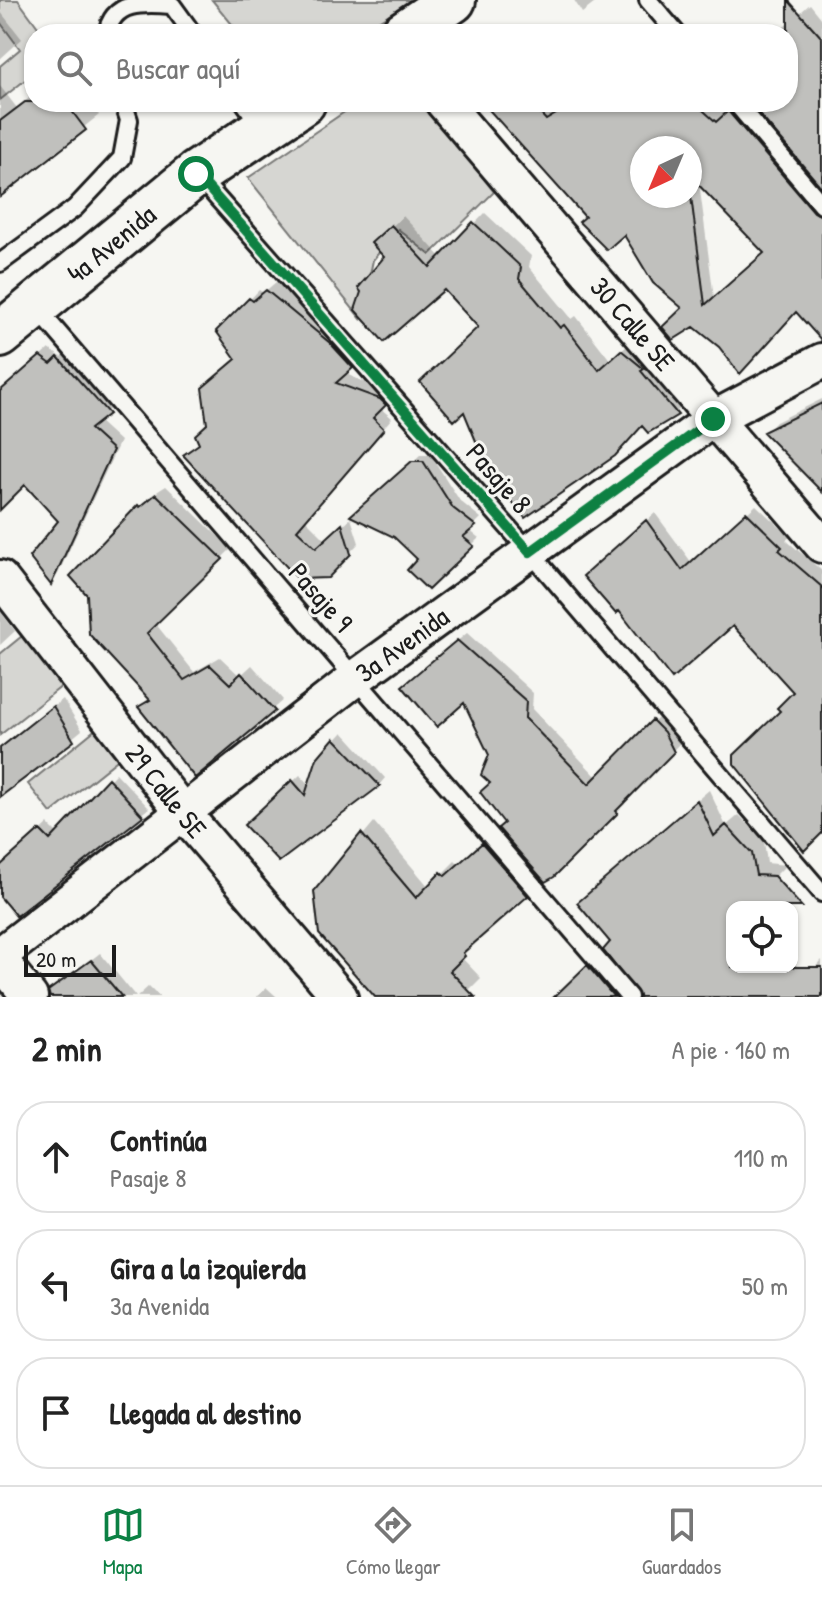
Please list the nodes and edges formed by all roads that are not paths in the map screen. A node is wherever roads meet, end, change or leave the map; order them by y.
1 (453, 0) edge
2 (648, 0) edge
3 (169, 3) edge
4 (110, 24) edge
5 (185, 24) edge
6 (418, 24) edge
7 (668, 24) edge
8 (126, 112) edge
9 (452, 112) edge
10 (743, 112) edge
11 (254, 115) edge
12 (196, 174) junction
13 (822, 205) edge
14 (0, 263) edge
15 (34, 305) junction
16 (0, 335) edge
17 (822, 361) edge
18 (713, 419) junction
19 (822, 545) edge
20 (530, 552) junction
21 (0, 578) edge
22 (357, 677) junction
23 (184, 814) junction
24 (822, 893) edge
25 (0, 958) edge
26 (30, 997) edge
27 (340, 997) edge
28 (629, 997) edge

1 - 6 street
2 - 7 lane
3 - 4 lane
3 - 5 lane
8 - 14 lane
9 - 18 street, 30 Calle SE
10 - 13 lane
11 - 12 street, 4a Avenida
12 - 15 street, 4a Avenida
12 - 20 lane, Pasaje 8
15 - 16 street, 4a Avenida
15 - 22 lane, Pasaje 9
17 - 18 street, 3a Avenida
18 - 19 street, 30 Calle SE
18 - 20 street, 3a Avenida
20 - 22 street, 3a Avenida
20 - 24 lane, Pasaje 8
21 - 23 street, 29 Calle SE
22 - 23 street, 3a Avenida
22 - 28 lane, Pasaje 9
23 - 25 street, 3a Avenida
23 - 27 street, 29 Calle SE
25 - 26 street

